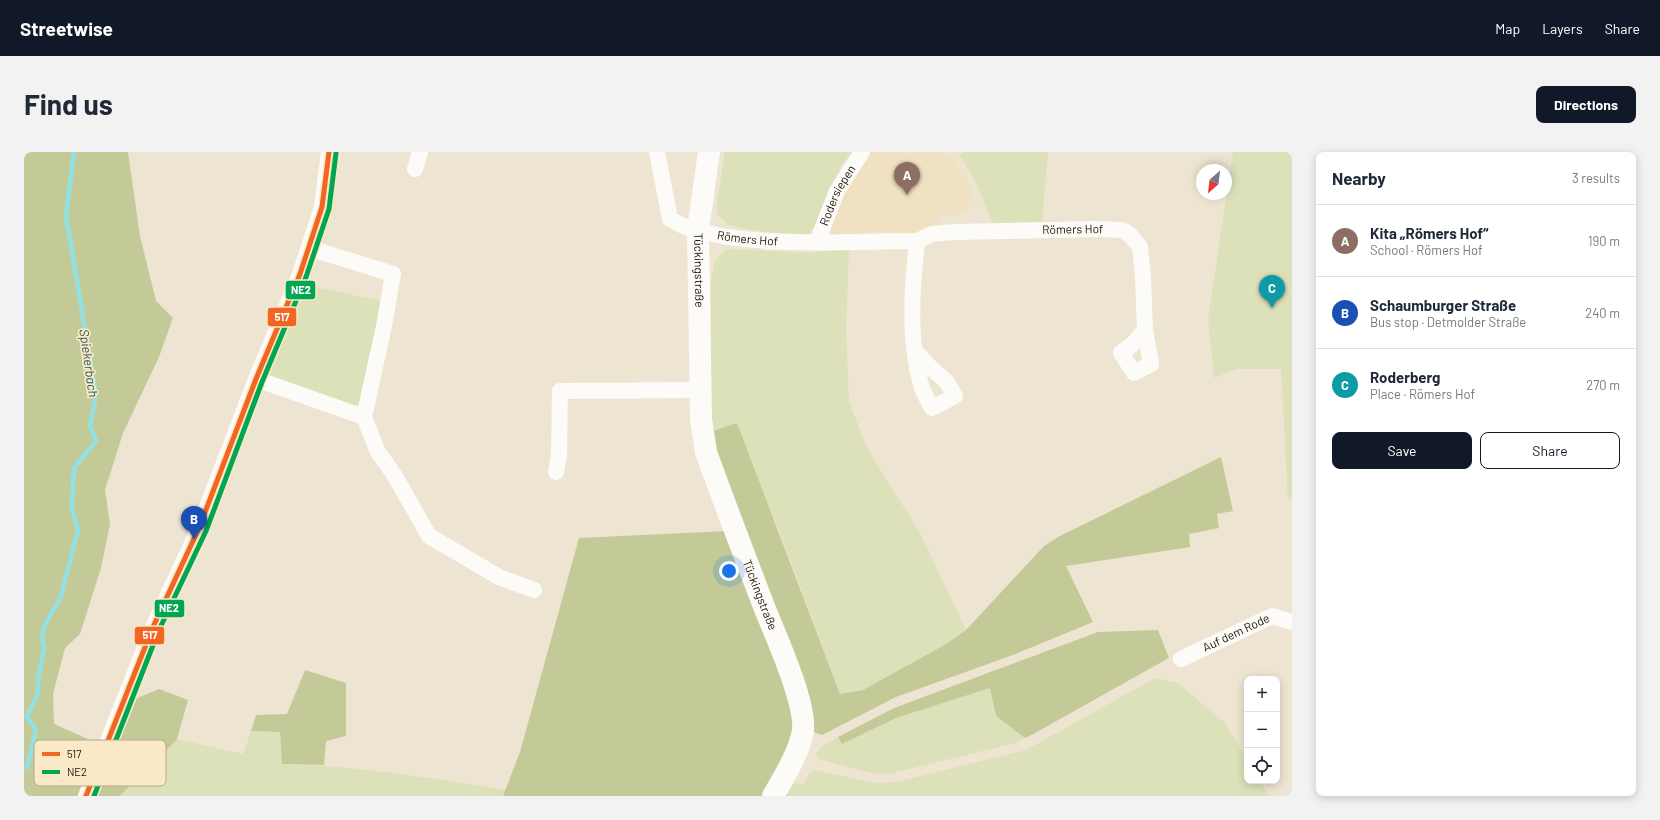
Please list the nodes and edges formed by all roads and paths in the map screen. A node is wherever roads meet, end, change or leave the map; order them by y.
1 (329, 152) edge
2 (420, 152) edge
3 (657, 152) edge
4 (709, 152) edge
5 (862, 152) edge
6 (415, 169) dead end
7 (698, 230) junction
8 (917, 241) junction
9 (817, 242) junction
10 (309, 248) junction
11 (1145, 330) dead end
12 (915, 351) dead end
13 (256, 379) junction
14 (700, 390) junction
15 (364, 417) junction
16 (556, 472) dead end
17 (534, 590) dead end
18 (1292, 622) edge
19 (1181, 659) dead end
20 (108, 740) edge
21 (90, 786) edge
22 (86, 796) edge
23 (773, 796) edge

1 - 10 street
2 - 6 street
3 - 7 street, Römers Hof
4 - 7 street, Tückingstraße
5 - 9 street, Rodersiepen
7 - 9 street, Römers Hof
7 - 14 street, Tückingstraße
8 - 9 street, Römers Hof
8 - 11 street, Römers Hof
8 - 12 street
10 - 13 street
10 - 15 street
13 - 15 street
13 - 20 street
14 - 16 street
14 - 23 street, Tückingstraße
15 - 17 street
18 - 19 street, Auf dem Rode
21 - 22 street

